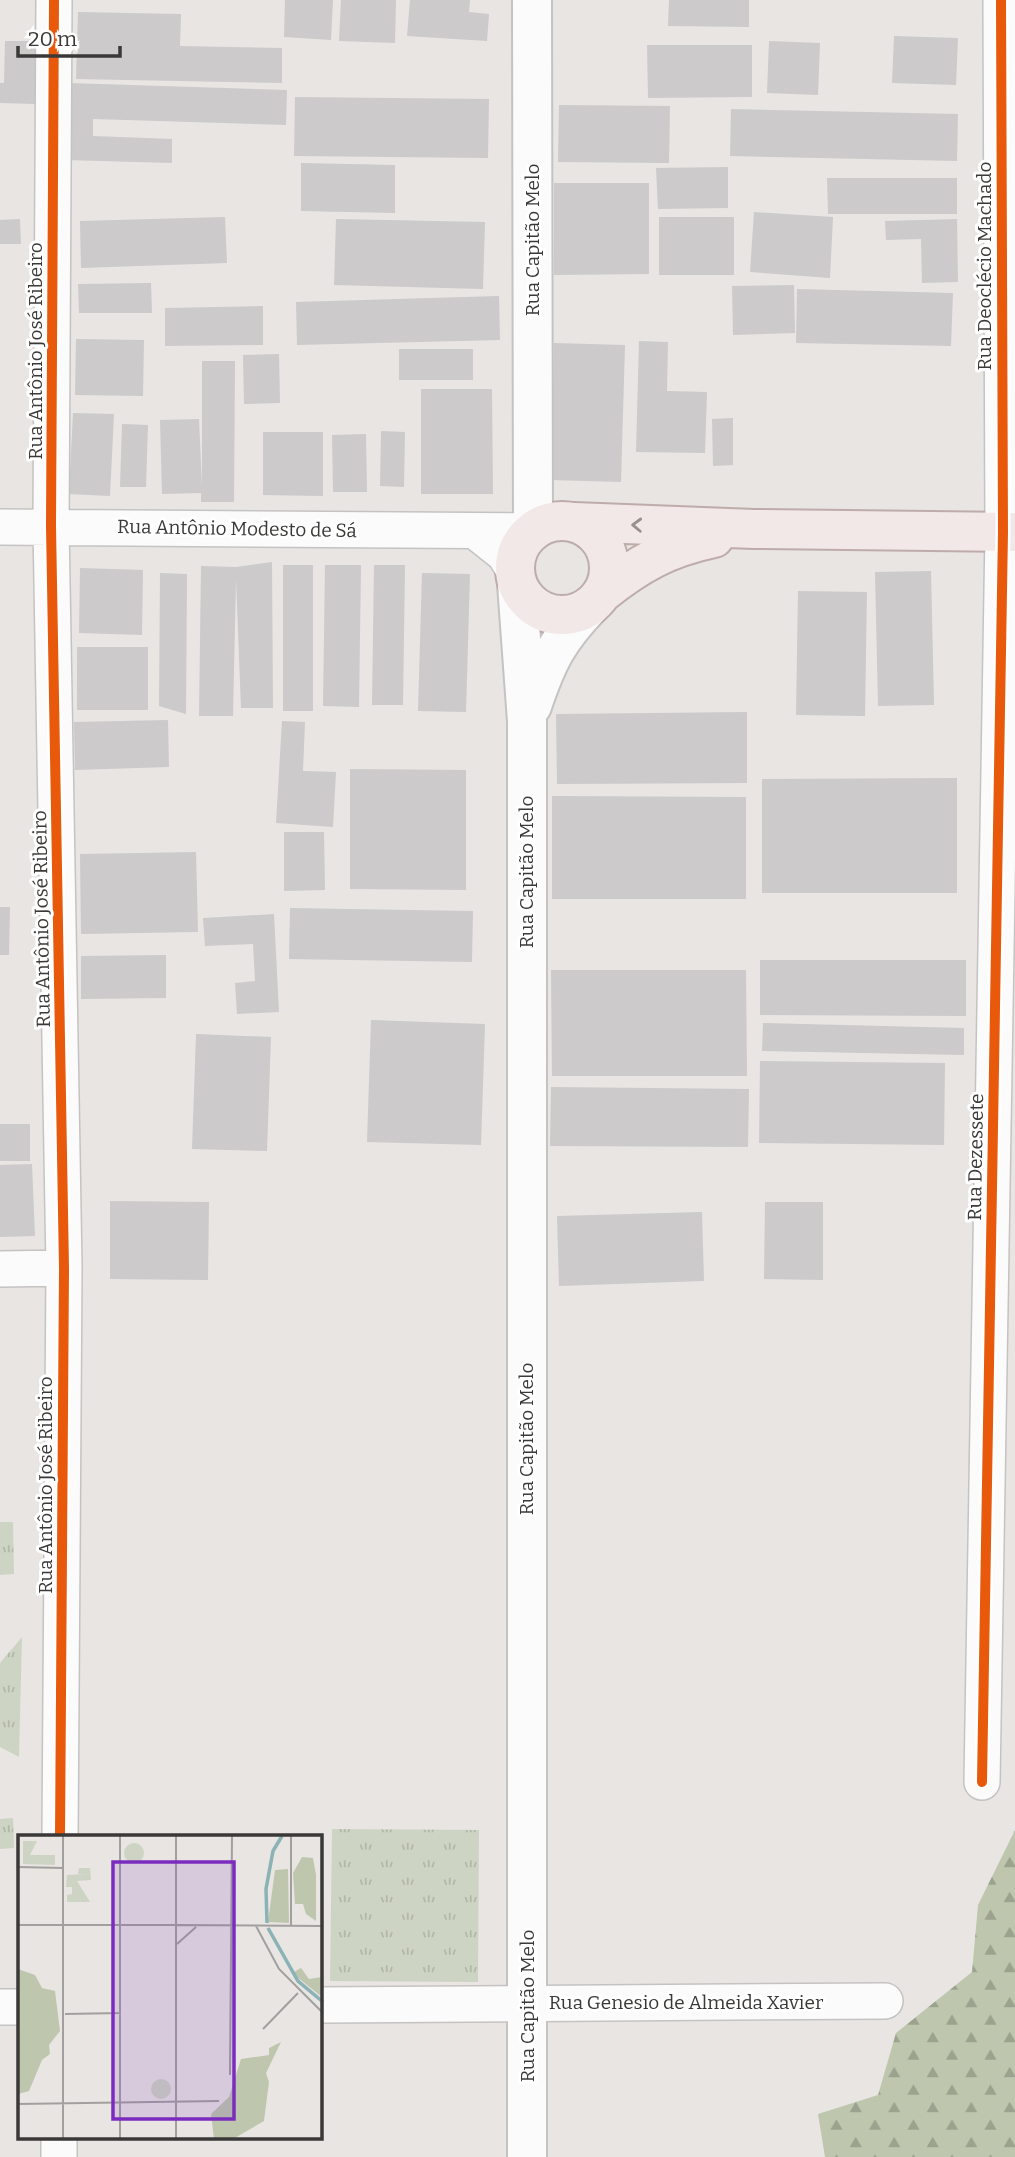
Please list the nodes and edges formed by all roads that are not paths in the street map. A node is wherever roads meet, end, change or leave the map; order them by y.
1 (54, 0) edge
2 (532, 0) edge
3 (1001, 0) edge
4 (533, 479) junction
5 (574, 522) junction
6 (51, 526) junction
7 (0, 527) edge
8 (754, 530) junction
9 (475, 531) junction
10 (533, 531) junction
11 (1009, 532) edge
12 (516, 577) junction
13 (596, 599) junction
14 (527, 721) junction
15 (64, 1268) junction
16 (0, 1269) edge
17 (982, 1782) dead end
18 (60, 1835) edge
19 (884, 2001) dead end
20 (527, 2003) junction
21 (322, 2005) edge
22 (0, 2007) edge
23 (18, 2007) edge
24 (527, 2157) edge

1 - 6 street, Rua Antônio José Ribeiro
2 - 4 main road, Rua Capitão Melo
3 - 11 street, Rua Deoclécio Machado
4 - 5 main road
4 - 10 main road, Rua Capitão Melo
8 -> 5 main road
5 - 10 main road
5 - 13 main road
6 - 7 street, Rua Antônio Modesto de Sá
6 - 9 street, Rua Antônio Modesto de Sá
6 - 15 street, Rua Antônio José Ribeiro
8 - 11 main road
8 - 13 main road
9 - 10 street, Rua Antônio Modesto de Sá
9 - 12 street
10 - 12 main road
11 - 17 street, Rua Dezessete
12 - 13 main road
12 - 14 main road, Rua Capitão Melo
13 - 14 main road, Rua Capitão Melo
14 - 20 main road, Rua Capitão Melo
15 - 16 street
15 - 18 street, Rua Antônio José Ribeiro
19 - 20 street, Rua Genesio de Almeida Xavier
20 - 21 street, Rua Genesio de Almeida Xavier
20 - 24 main road, Rua Capitão Melo
22 - 23 street

